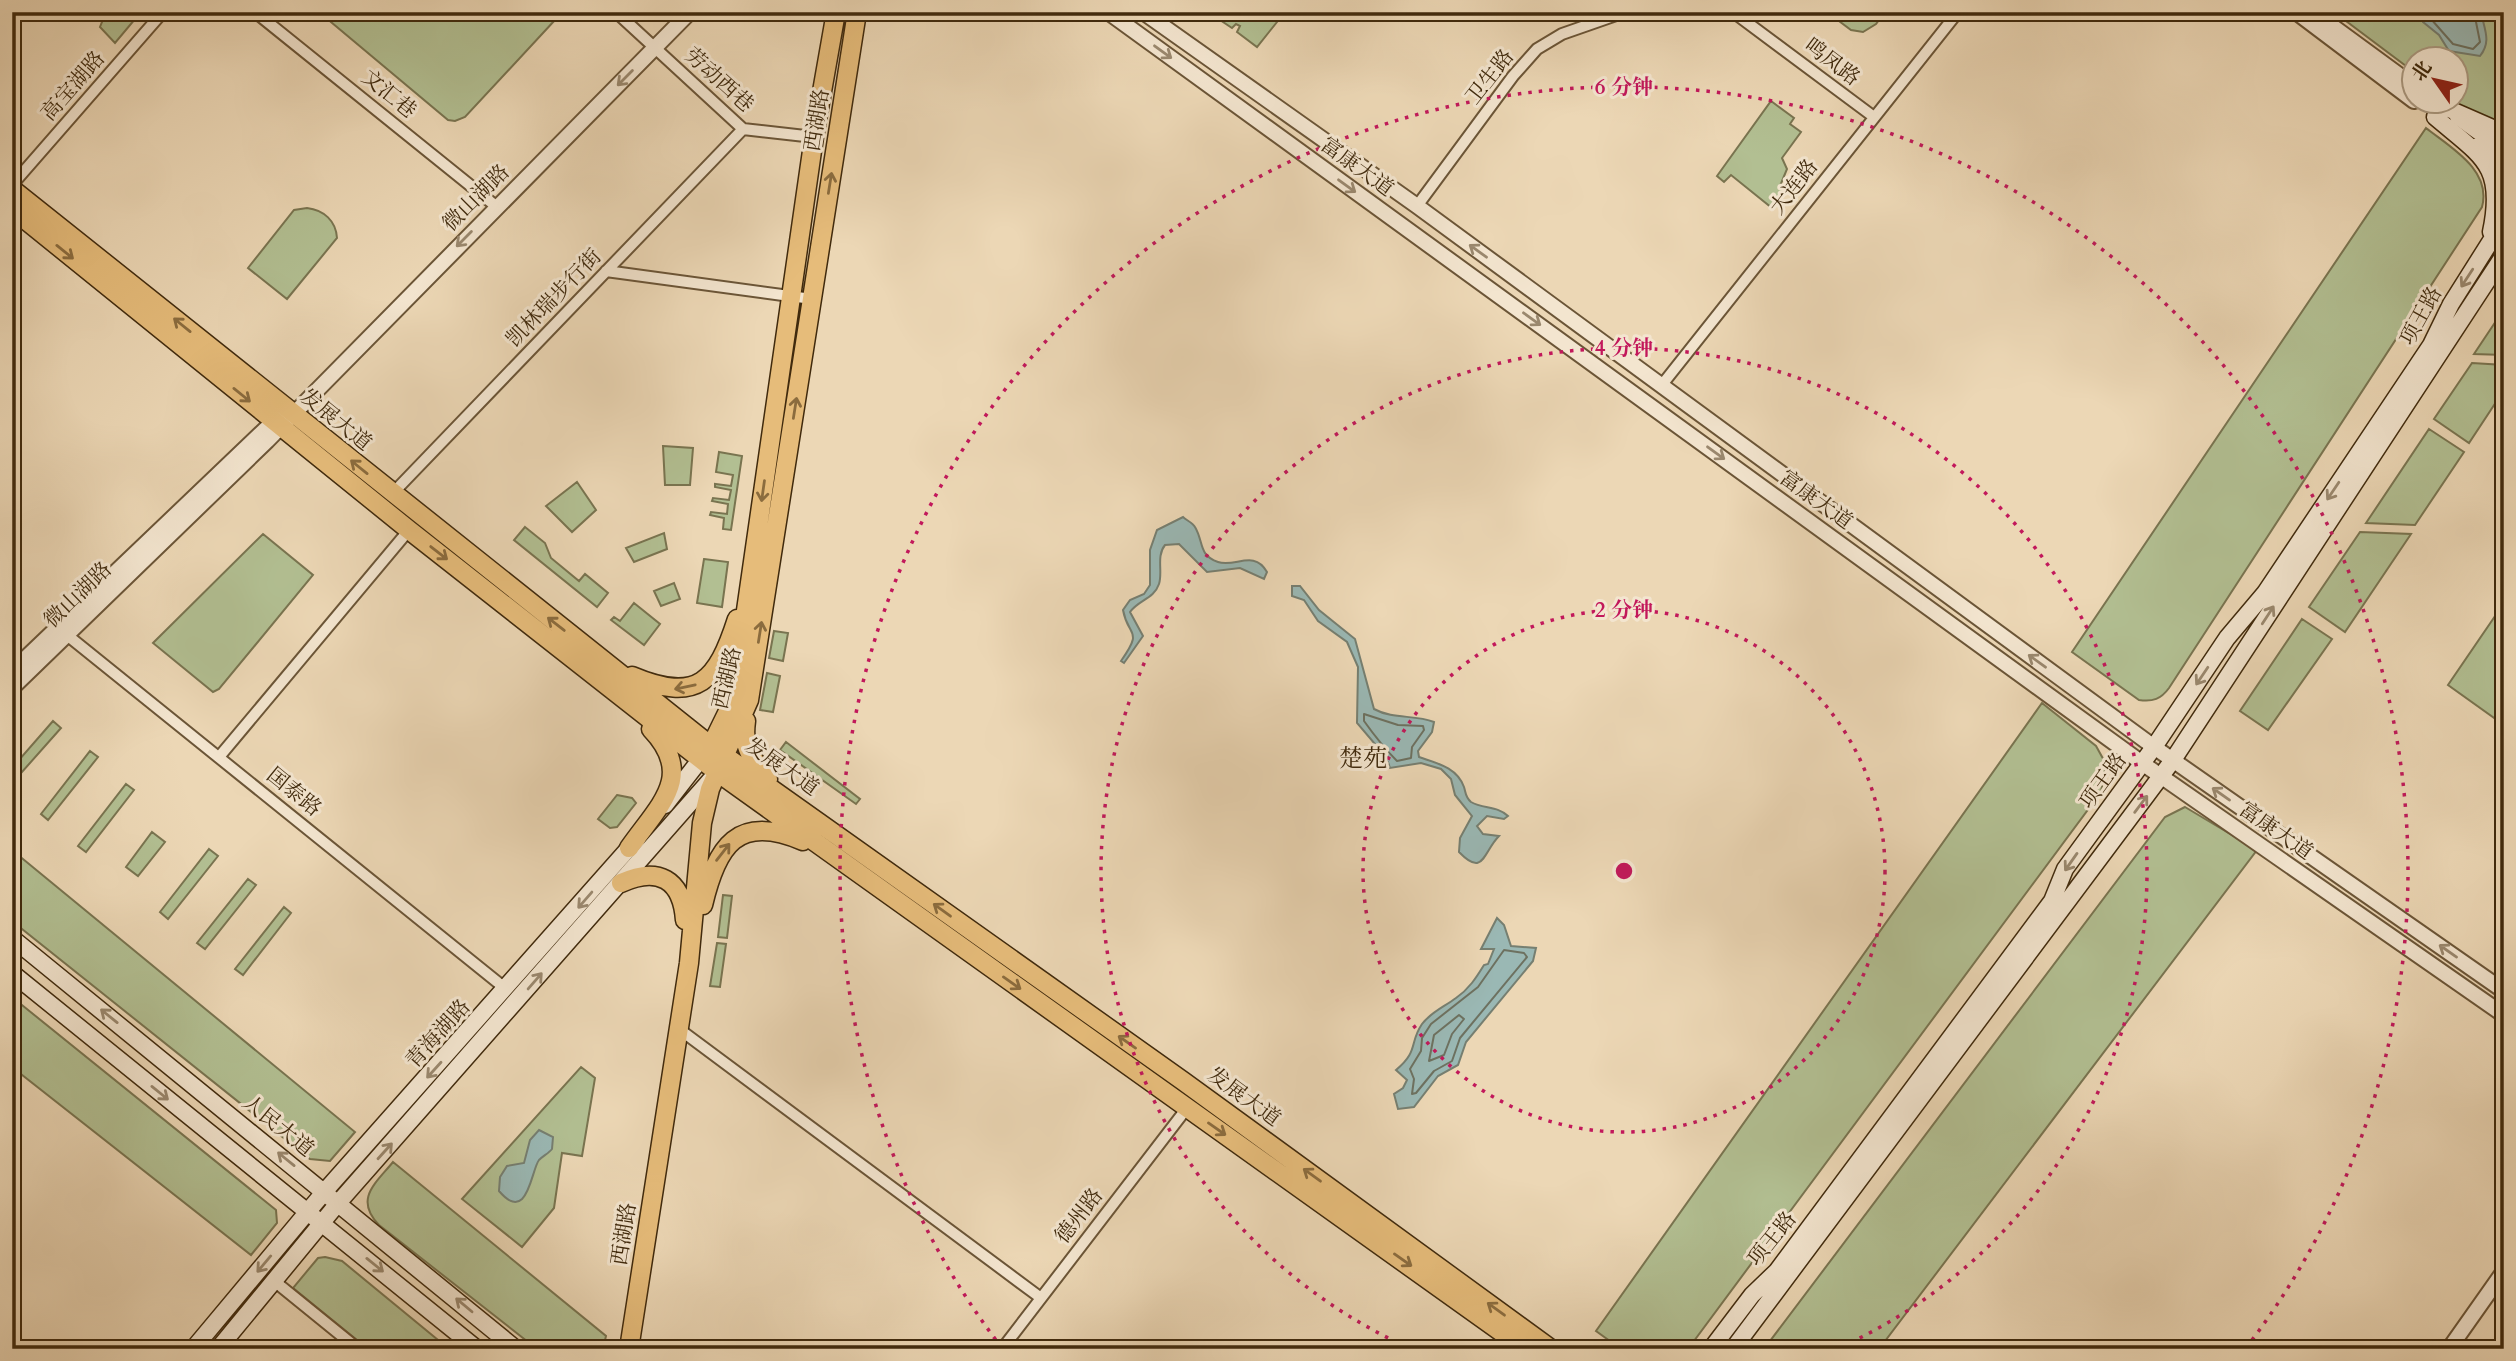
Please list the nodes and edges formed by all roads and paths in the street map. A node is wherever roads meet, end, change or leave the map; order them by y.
1 (163, 12) edge
2 (255, 12) edge
3 (616, 12) edge
4 (690, 12) edge
5 (836, 12) edge
6 (857, 12) edge
7 (1108, 12) edge
8 (1143, 12) edge
9 (1606, 12) edge
10 (1625, 12) edge
11 (1733, 12) edge
12 (1958, 12) edge
13 (2296, 12) edge
14 (2313, 12) edge
15 (655, 48) junction
16 (2400, 76) edge
17 (2400, 90) edge
18 (2444, 116) edge
19 (2446, 116) edge
20 (2449, 116) edge
21 (2458, 116) edge
22 (1874, 117) junction
23 (743, 129) junction
24 (2504, 133) edge
25 (814, 137) junction
26 (2504, 151) edge
27 (2504, 167) edge
28 (12, 187) edge
29 (1414, 204) junction
30 (497, 207) junction
31 (12, 209) edge
32 (2504, 220) edge
33 (2489, 243) junction
34 (2504, 254) edge
35 (606, 271) junction
36 (791, 296) junction
37 (812, 299) junction
38 (1661, 386) junction
39 (282, 419) junction
40 (392, 494) junction
41 (409, 530) junction
42 (751, 571) junction
43 (62, 631) junction
44 (12, 671) edge
45 (604, 673) junction
46 (12, 688) edge
47 (749, 700) junction
48 (2154, 747) junction
49 (219, 757) junction
50 (714, 758) junction
51 (2173, 760) junction
52 (2142, 763) junction
53 (2161, 777) junction
54 (776, 790) junction
55 (629, 848) junction
56 (854, 872) junction
57 (621, 883) junction
58 (12, 939) edge
59 (689, 963) junction
60 (12, 973) edge
61 (506, 989) junction
62 (2504, 991) edge
63 (2504, 1015) edge
64 (679, 1029) junction
65 (1187, 1108) junction
66 (325, 1191) junction
67 (339, 1202) junction
68 (307, 1212) junction
69 (321, 1223) junction
70 (2504, 1272) edge
71 (273, 1280) junction
72 (1041, 1298) junction
73 (193, 1349) edge
74 (218, 1349) edge
75 (358, 1349) edge
76 (477, 1349) edge
77 (516, 1349) edge
78 (629, 1349) edge
79 (1002, 1349) edge
80 (1525, 1349) edge
81 (1551, 1349) edge
82 (1711, 1349) edge
83 (1733, 1349) edge
84 (2449, 1349) edge

1 - 28 street, 高宝湖路
2 - 30 street, 文汇巷
3 - 15 street, 劳动西巷
4 - 15 street, 微山湖路
5 - 25 main road, 西湖路
37 -> 6 main road, 西湖路
7 -> 52 street, 富康大道
8 - 29 street, 富康大道
9 - 29 street, 卫生路
10 - 29 street, 卫生路
11 - 22 street, 鸣凤路
12 - 22 street, 大连路
13 - 17 street
14 - 16 street
15 - 23 street, 劳动西巷
15 -> 30 street, 微山湖路
18 - 33 main road
19 - 27 street
20 - 26 street
21 - 24 main road
22 - 38 street, 大连路
23 - 25 street, 劳动西巷
23 - 35 street, 凯林瑞步行街
25 - 36 main road, 西湖路
39 -> 28 main road, 发展大道
38 -> 29 street, 富康大道
30 -> 39 street, 微山湖路
31 -> 39 main road, 发展大道
32 - 33 main road, 项王路
33 -> 48 main road, 项王路
51 -> 34 main road, 项王路
35 - 36 street
35 - 40 street, 凯林瑞步行街
36 - 37 street
36 -> 42 main road, 西湖路
47 -> 37 main road, 西湖路
48 -> 38 street, 富康大道
40 -> 39 main road, 发展大道
39 - 41 main road, 发展大道
39 - 43 street, 微山湖路
45 -> 40 main road, 发展大道
41 -> 45 main road, 发展大道
41 - 49 street
42 -> 45 main road
42 - 50 main road, 西湖路
43 - 44 street, 微山湖路
43 - 46 street, 微山湖路
43 - 49 street, 国泰路
45 - 50 main road, 发展大道
45 - 55 main road
47 - 50 main road, 西湖路
47 - 54 main road
48 - 51 street, 富康大道
48 - 52 main road, 项王路
49 - 61 street, 国泰路
50 - 54 main road, 发展大道
50 - 55 main road, 青海湖路
50 - 56 main road, 发展大道
50 - 57 main road, 青海湖路
50 - 59 main road, 西湖路
51 - 53 main road, 项王路
62 -> 51 street, 富康大道
52 - 53 street, 富康大道
52 -> 82 main road, 项王路
53 - 63 street, 富康大道
83 -> 53 main road, 项王路
81 -> 54 main road, 发展大道
55 -> 61 main road, 青海湖路
59 -> 56 main road
56 -> 65 main road, 发展大道
57 - 59 main road
67 -> 57 main road, 青海湖路
66 -> 58 main road, 人民大道
59 - 64 main road, 西湖路
60 -> 68 main road
61 -> 66 main road, 青海湖路
64 - 72 street
64 - 78 main road, 西湖路
65 - 72 street, 德州路
65 -> 80 main road, 发展大道
66 - 67 main road, 人民大道
66 - 68 main road, 青海湖路
67 - 69 main road, 青海湖路
77 -> 67 main road, 人民大道
68 - 69 main road
68 -> 73 main road, 青海湖路
69 - 71 main road, 青海湖路
69 -> 76 main road
70 - 84 street
71 - 74 main road, 青海湖路
71 - 75 street
72 - 79 street, 德州路

